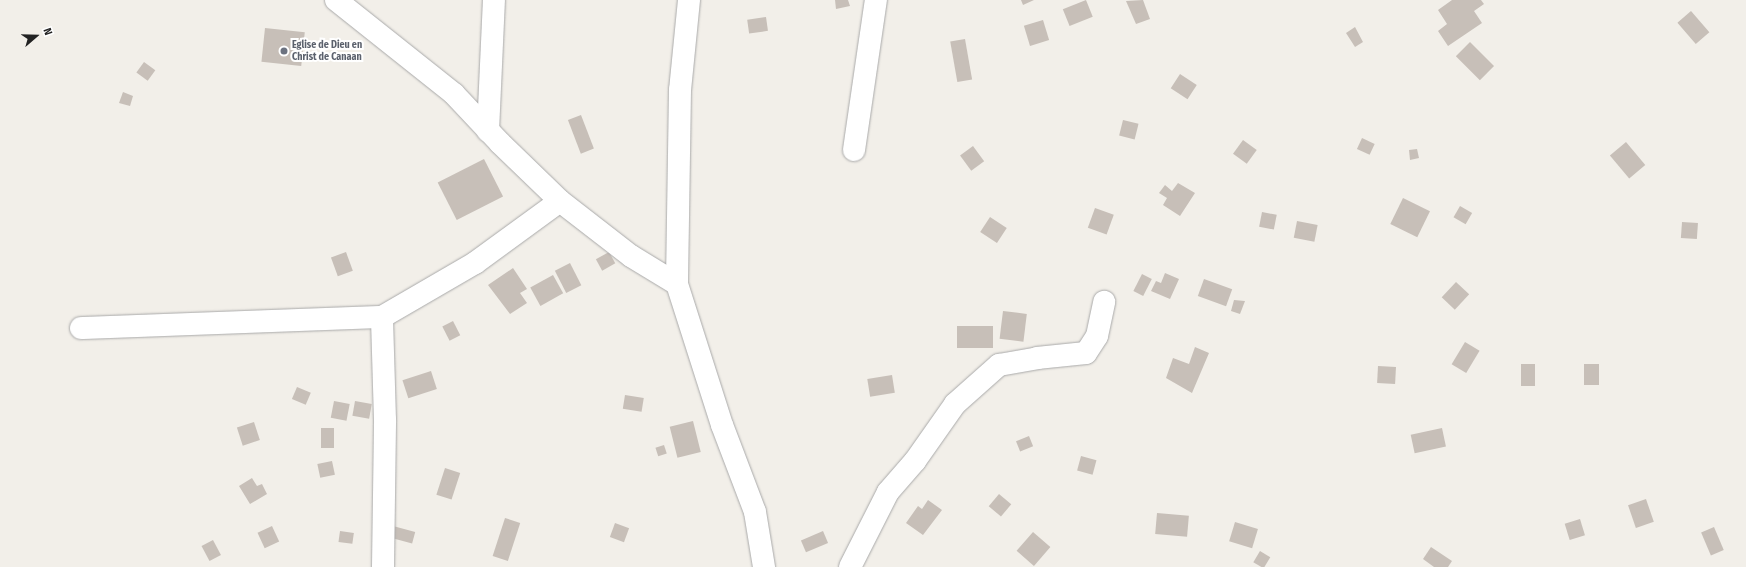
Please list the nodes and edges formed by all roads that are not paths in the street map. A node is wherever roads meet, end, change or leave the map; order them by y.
1 (336, 0) edge
2 (494, 0) edge
3 (689, 0) edge
4 (876, 0) edge
5 (488, 132) junction
6 (854, 150) dead end
7 (560, 200) junction
8 (677, 284) junction
9 (1104, 302) dead end
10 (382, 316) junction
11 (81, 328) dead end
12 (383, 567) edge
13 (764, 567) edge
14 (850, 567) edge

1 - 5 street
2 - 5 street
3 - 8 street
4 - 6 street
5 - 7 street
7 - 8 street
7 - 10 street
8 - 13 street
9 - 14 street
10 - 11 street
10 - 12 street

